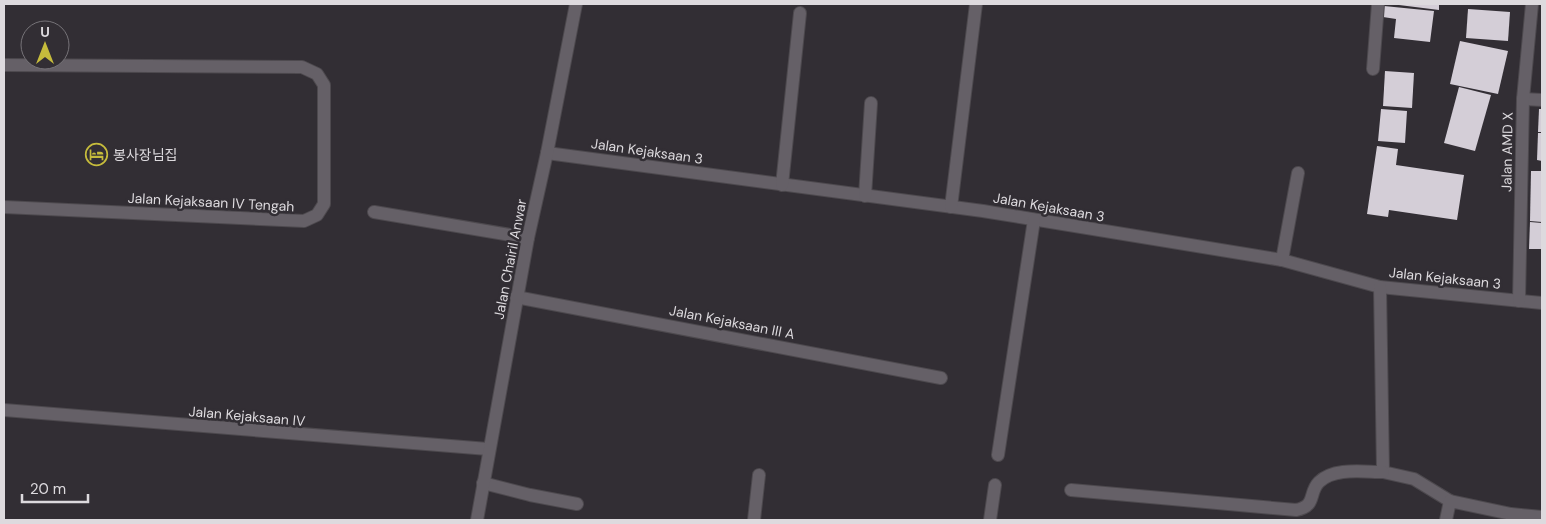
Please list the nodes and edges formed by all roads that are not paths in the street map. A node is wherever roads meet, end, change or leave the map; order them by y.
1 (576, 4) edge
2 (976, 4) edge
3 (1378, 4) edge
4 (1532, 4) edge
5 (800, 12) dead end
6 (4, 65) edge
7 (1372, 69) dead end
8 (1523, 100) junction
9 (1542, 100) edge
10 (871, 103) dead end
11 (547, 153) junction
12 (1298, 173) dead end
13 (782, 184) junction
14 (865, 196) junction
15 (4, 207) edge
16 (951, 207) junction
17 (374, 212) dead end
18 (1034, 220) junction
19 (528, 238) junction
20 (1282, 260) junction
21 (1380, 287) junction
22 (516, 296) junction
23 (1519, 301) junction
24 (1542, 303) edge
25 (941, 378) dead end
26 (4, 410) edge
27 (488, 450) junction
28 (998, 455) dead end
29 (1383, 472) junction
30 (760, 475) dead end
31 (483, 483) junction
32 (995, 485) dead end
33 (1071, 490) dead end
34 (1450, 501) junction
35 (577, 504) dead end
36 (1542, 517) edge
37 (754, 519) edge
38 (476, 520) edge
39 (767, 520) edge
40 (990, 520) edge
41 (1446, 520) edge

1 - 11 street, Jalan Chairil Anwar
2 - 16 street
3 - 7 street
4 - 8 street, Jalan AMD X
5 - 13 street
6 - 15 street, Jalan Kejaksaan IV Tengah
8 - 9 street
8 - 23 street, Jalan AMD X
10 - 14 street
11 - 13 street, Jalan Kejaksaan 3
11 - 19 street, Jalan Chairil Anwar
12 - 20 street
13 - 14 street, Jalan Kejaksaan 3
14 - 16 street, Jalan Kejaksaan 3
16 - 18 street, Jalan Kejaksaan 3
17 - 19 street
18 - 20 street, Jalan Kejaksaan 3
18 - 28 street
19 - 22 street, Jalan Chairil Anwar
20 - 21 street, Jalan Kejaksaan 3
21 - 23 street, Jalan Kejaksaan 3
21 - 29 street
22 - 25 street, Jalan Kejaksaan III A
22 - 27 street, Jalan Chairil Anwar
23 - 24 street, Jalan Kejaksaan 3
26 - 27 street, Jalan Kejaksaan IV
27 - 31 street, Jalan Chairil Anwar
29 - 33 street
29 - 34 street
30 - 37 street
31 - 35 street
31 - 38 street, Jalan Chairil Anwar
32 - 40 street
34 - 36 street
34 - 41 street
37 - 39 street

